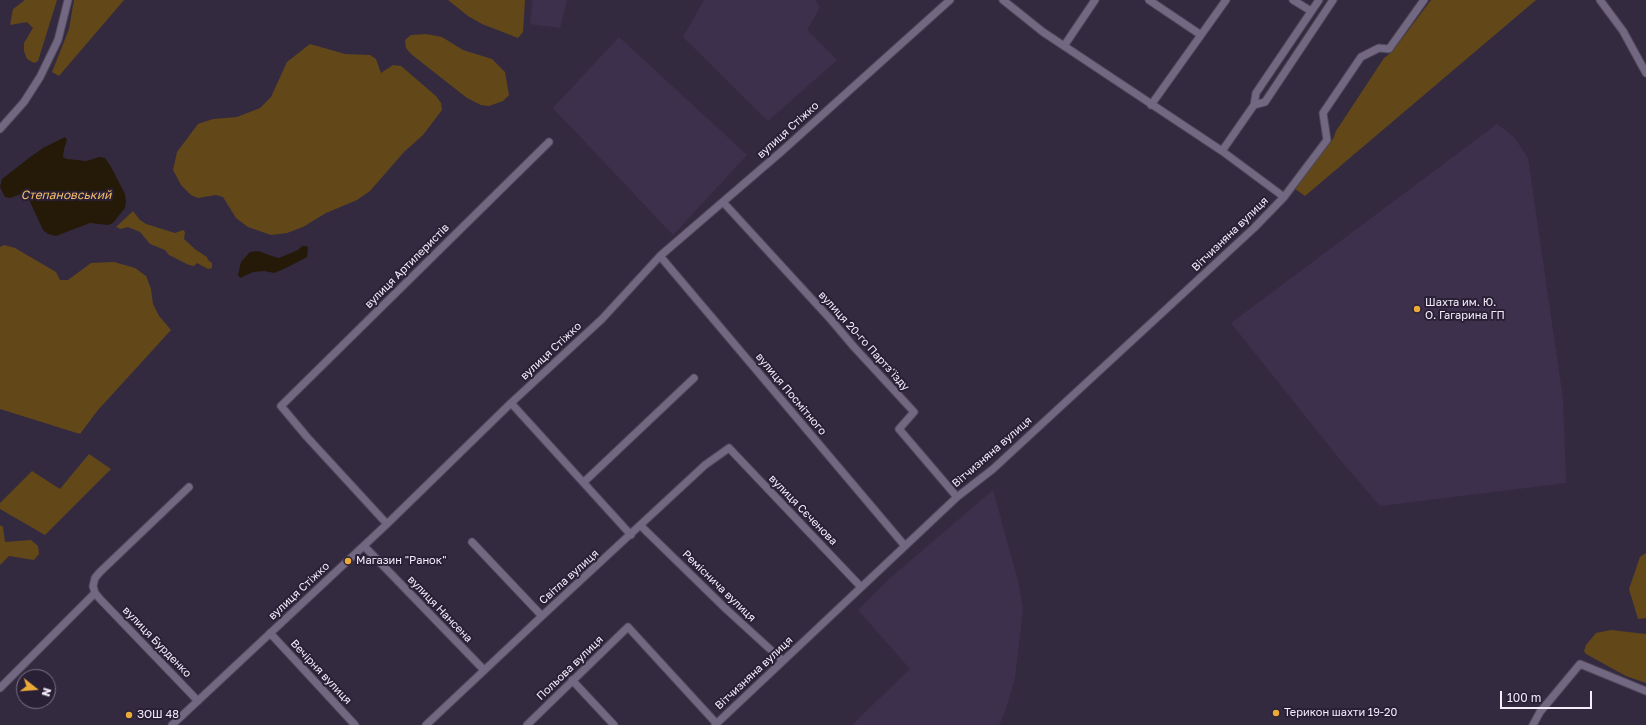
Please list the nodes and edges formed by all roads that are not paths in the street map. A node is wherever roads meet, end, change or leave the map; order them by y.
1 (68, 0) edge
2 (950, 0) edge
3 (1003, 0) edge
4 (1096, 0) edge
5 (1149, 0) edge
6 (1226, 0) edge
7 (1293, 0) edge
8 (1318, 0) edge
9 (1333, 0) edge
10 (1424, 0) edge
11 (1600, 0) edge
12 (1310, 12) junction
13 (1200, 35) junction
14 (1064, 46) junction
15 (1646, 73) edge
16 (1151, 105) junction
17 (1254, 105) junction
18 (0, 129) edge
19 (549, 142) dead end
20 (1222, 152) junction
21 (1284, 197) junction
22 (723, 202) junction
23 (660, 256) junction
24 (694, 378) dead end
25 (510, 403) junction
26 (729, 448) joint
27 (584, 482) junction
28 (189, 488) dead end
29 (957, 497) junction
30 (387, 524) junction
31 (641, 526) junction
32 (631, 535) junction
33 (472, 542) dead end
34 (364, 546) junction
35 (905, 546) junction
36 (861, 587) junction
37 (94, 593) junction
38 (542, 616) junction
39 (270, 633) junction
40 (783, 661) junction
41 (484, 670) junction
42 (572, 680) junction
43 (0, 688) edge
44 (1646, 691) edge
45 (198, 700) junction
46 (716, 724) edge
47 (172, 725) edge
48 (355, 725) edge
49 (426, 725) edge
50 (528, 725) edge
51 (614, 725) edge
52 (1533, 725) edge

1 - 18 street
2 - 22 street, вулиця Стіжко
3 - 14 street
4 - 14 street
5 - 13 street
6 - 13 street
7 - 12 street
8 - 12 street
9 - 17 street
10 - 21 street, Вітчизняна вулиця
11 - 15 street
12 - 17 street
13 - 16 street
14 - 16 street
16 - 20 street
17 - 20 street
19 - 30 street, вулиця Артилеристів
20 - 21 street
21 - 29 street, Вітчизняна вулиця
22 - 23 street, вулиця Стіжко
22 - 29 street, вулиця 20-го Партз'їзду
23 - 25 street, вулиця Стіжко
23 - 35 street, вулиця Посмітного
24 - 27 street
25 - 27 street
25 - 30 street, вулиця Стіжко
26 - 31 street, Світла вулиця
26 - 36 street, вулиця Сєченова
27 - 32 street
28 - 37 street
29 - 35 street, Вітчизняна вулиця
30 - 34 street, вулиця Стіжко
31 - 32 street, Світла вулиця
31 - 40 street, Реміснича вулиця
32 - 38 street, Світла вулиця
33 - 38 street
34 - 39 street, вулиця Стіжко
34 - 41 street, вулиця Нансена
35 - 36 street, Вітчизняна вулиця
36 - 40 street, Вітчизняна вулиця
37 - 43 street
37 - 45 street, вулиця Бурденко
38 - 41 street, Світла вулиця
39 - 45 street, вулиця Стіжко
39 - 48 street, Вечірня вулиця
40 - 46 street, Вітчизняна вулиця
41 - 49 street, Світла вулиця
42 - 46 street, Польова вулиця
42 - 50 street, Польова вулиця
42 - 51 street
44 - 52 street
45 - 47 street, вулиця Стіжко

